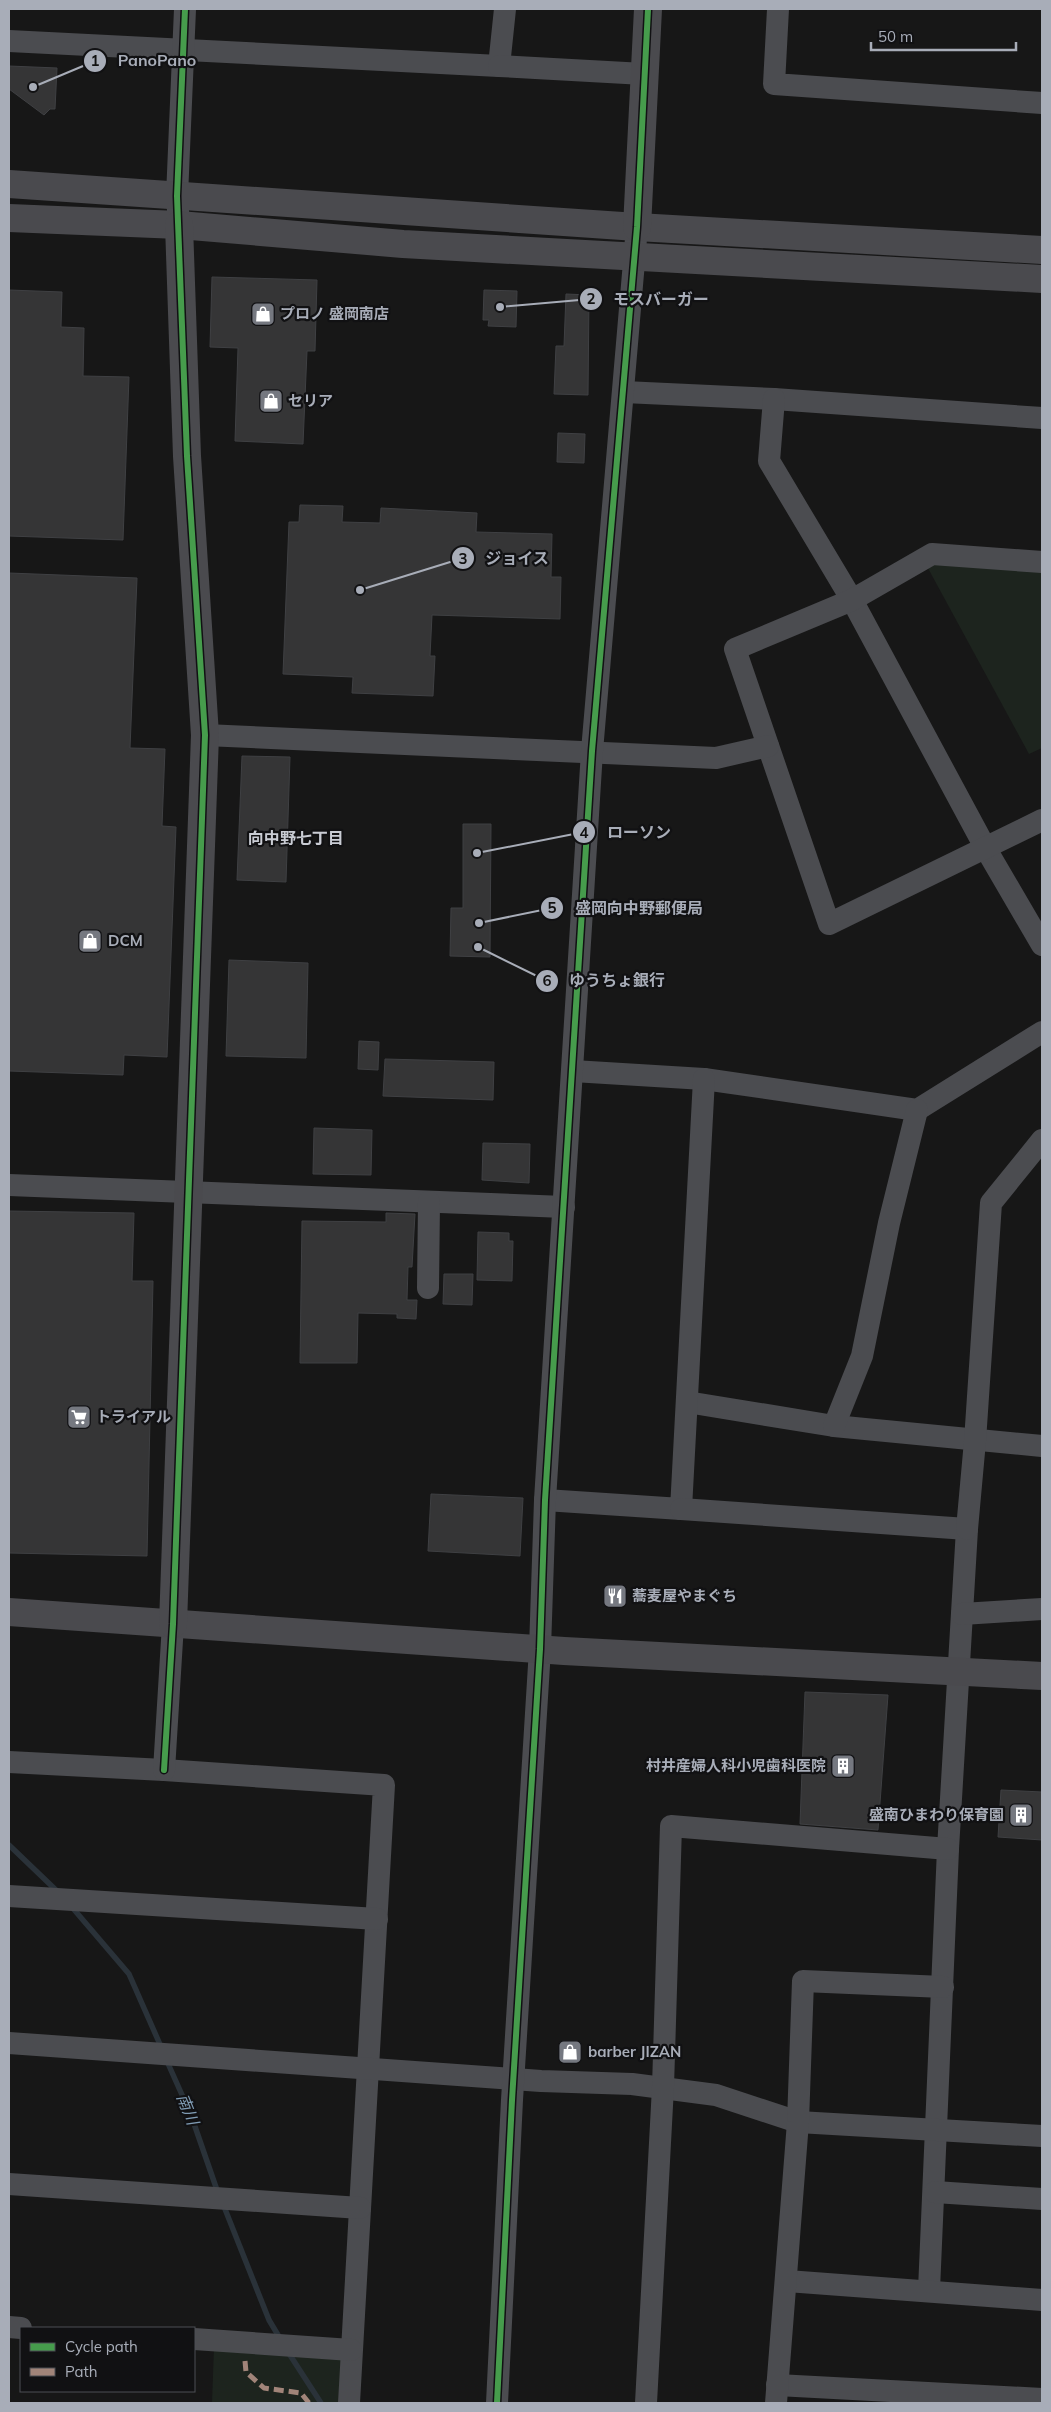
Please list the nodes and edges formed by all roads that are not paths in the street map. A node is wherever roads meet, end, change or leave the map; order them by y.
1 (185, 9) edge
2 (505, 9) edge
3 (648, 9) edge
4 (778, 9) edge
5 (9, 41) edge
6 (183, 51) junction
7 (499, 66) junction
8 (644, 74) junction
9 (1042, 103) edge
10 (9, 184) edge
11 (177, 196) junction
12 (9, 218) edge
13 (179, 225) junction
14 (636, 226) junction
15 (1042, 250) edge
16 (633, 258) junction
17 (1042, 279) edge
18 (624, 392) junction
19 (774, 399) junction
20 (1042, 418) edge
21 (1042, 562) edge
22 (852, 600) junction
23 (205, 735) junction
24 (768, 746) junction
25 (592, 751) junction
26 (1042, 820) edge
27 (986, 849) junction
28 (1042, 945) edge
29 (1042, 1032) edge
30 (573, 1071) junction
31 (704, 1079) junction
32 (918, 1110) junction
33 (1042, 1140) edge
34 (9, 1185) edge
35 (187, 1193) junction
36 (429, 1202) junction
37 (564, 1207) junction
38 (428, 1288) dead end
39 (687, 1402) junction
40 (834, 1426) junction
41 (975, 1441) junction
42 (1042, 1446) edge
43 (545, 1500) junction
44 (682, 1509) junction
45 (967, 1529) junction
46 (1042, 1609) edge
47 (9, 1612) edge
48 (962, 1614) junction
49 (173, 1624) junction
50 (540, 1649) junction
51 (959, 1671) junction
52 (1042, 1676) edge
53 (9, 1762) edge
54 (164, 1770) junction
55 (948, 1849) junction
56 (9, 1896) edge
57 (377, 1919) junction
58 (943, 1987) junction
59 (9, 2043) edge
60 (369, 2068) junction
61 (513, 2079) junction
62 (663, 2088) junction
63 (798, 2122) junction
64 (938, 2130) junction
65 (1042, 2136) edge
66 (9, 2184) edge
67 (935, 2192) junction
68 (1042, 2199) edge
69 (360, 2208) junction
70 (787, 2281) junction
71 (929, 2290) junction
72 (1042, 2300) edge
73 (195, 2339) edge
74 (351, 2350) junction
75 (776, 2394) edge
76 (1042, 2399) edge
77 (349, 2403) edge
78 (497, 2403) edge
79 (646, 2403) edge

1 - 6 street
2 - 7 street
3 - 8 street
4 - 9 street
5 - 6 street
6 - 7 street
6 - 11 street
7 - 8 street
8 - 14 street
10 - 11 street
11 - 13 street
11 - 14 street
12 - 13 street
13 - 16 street
13 - 23 street
14 - 15 street
14 - 16 street
16 - 17 street
16 - 18 street
18 - 19 street
18 - 25 street
19 - 20 street
19 - 22 street
21 - 22 street
22 - 24 street
22 - 27 street
23 - 25 street
23 - 35 street
24 - 25 street
24 - 27 street
25 - 30 street
26 - 27 street
27 - 28 street
29 - 32 street
30 - 31 street
30 - 37 street
31 - 32 street
31 - 39 street
32 - 40 street
33 - 41 street
34 - 35 street
35 - 36 street
35 - 49 street
36 - 37 street
36 - 38 street
37 - 43 street
39 - 40 street
39 - 44 street
40 - 41 street
41 - 42 street
41 - 45 street
43 - 44 street
43 - 50 street
44 - 45 street
45 - 48 street
46 - 48 street
47 - 49 street
48 - 51 street
49 - 50 street
49 - 54 street
50 - 51 street
50 - 61 street
51 - 52 street
51 - 55 street
53 - 54 street
54 - 57 street
55 - 58 street
55 - 62 street
56 - 57 street
57 - 60 street
58 - 63 street
58 - 64 street
59 - 60 street
60 - 61 street
60 - 69 street
61 - 62 street
61 - 78 street
62 - 63 street
62 - 79 street
63 - 64 street
63 - 70 street
64 - 65 street
64 - 67 street
66 - 69 street
67 - 68 street
67 - 71 street
69 - 74 street
70 - 71 street
70 - 75 street
71 - 72 street
73 - 74 street
74 - 77 street
75 - 76 street

